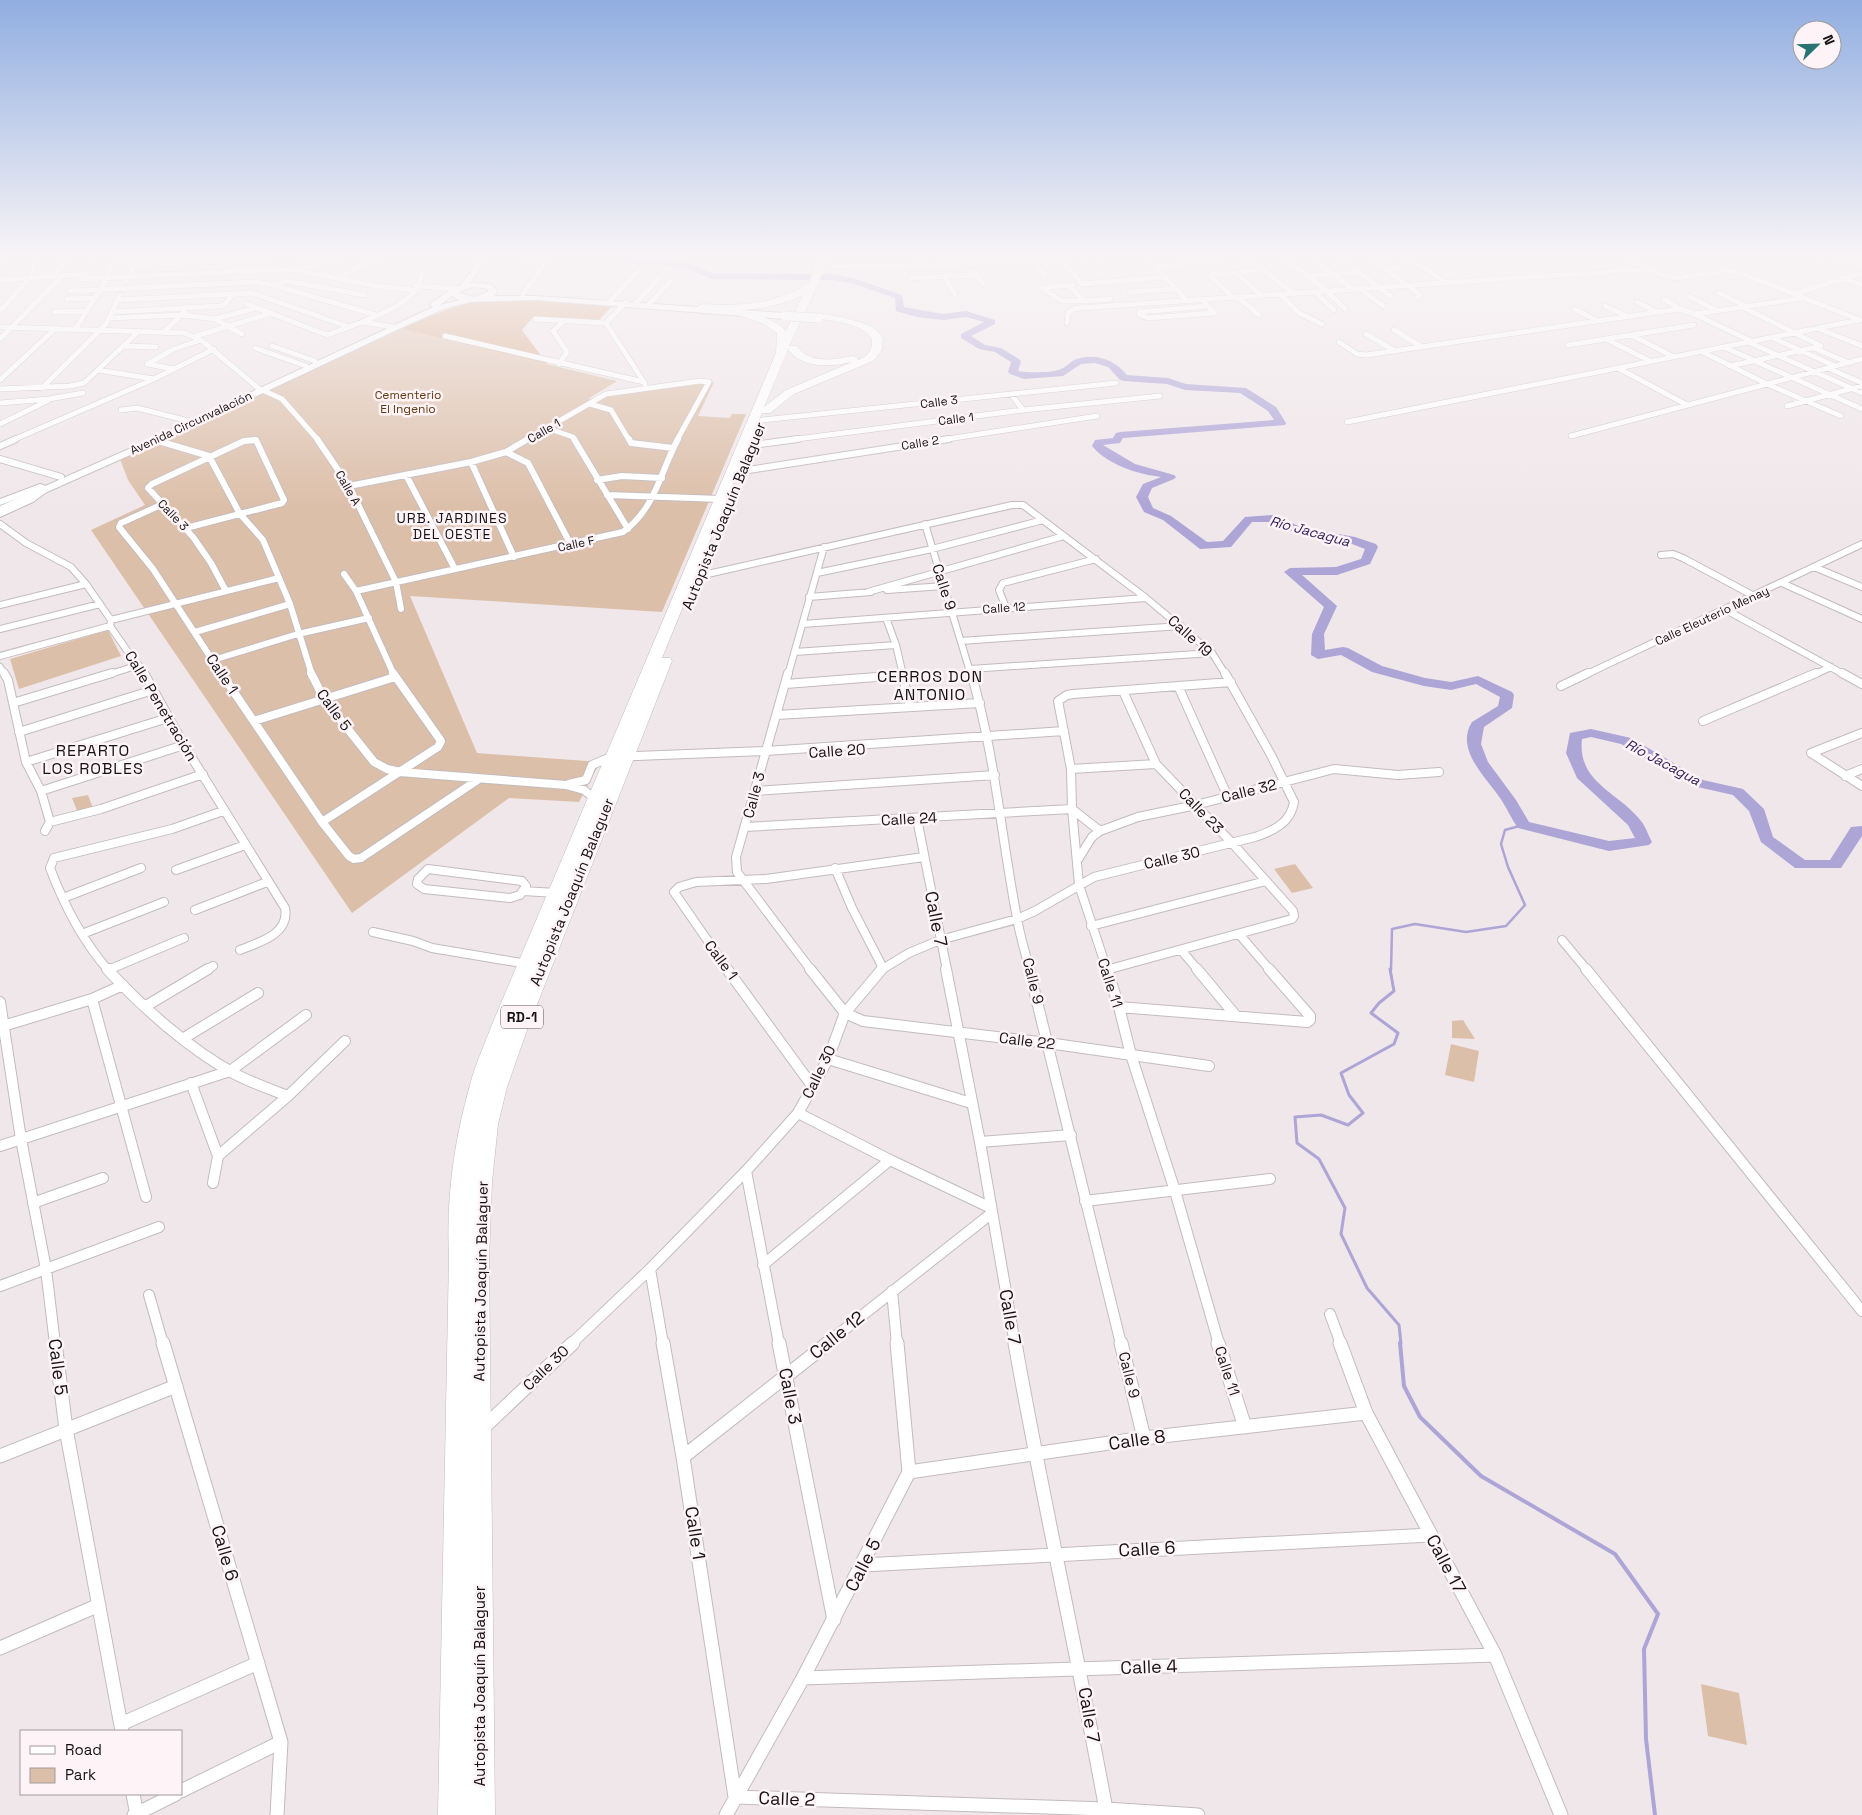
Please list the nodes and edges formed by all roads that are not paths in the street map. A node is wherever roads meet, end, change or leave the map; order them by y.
1 (44, 339) edge
2 (90, 339) edge
3 (131, 339) edge
4 (196, 339) edge
5 (199, 339) edge
6 (366, 339) edge
7 (367, 339) edge
8 (455, 339) edge
9 (558, 339) edge
10 (616, 339) edge
11 (783, 339) edge
12 (792, 339) edge
13 (871, 339) edge
14 (877, 339) edge
15 (1374, 339) edge
16 (1408, 339) edge
17 (1478, 339) edge
18 (1606, 339) joint
19 (1639, 339) edge
20 (1743, 339) edge
21 (1764, 339) edge
22 (1775, 339) edge
23 (1808, 339) edge
24 (1844, 339) edge
25 (1339, 342) dead end
26 (1749, 342) junction
27 (1568, 345) dead end
28 (123, 346) junction
29 (272, 346) dead end
30 (1862, 346) edge
31 (156, 347) dead end
32 (1422, 347) junction
33 (1724, 347) junction
34 (255, 348) dead end
35 (1814, 348) junction
36 (214, 349) junction
37 (786, 351) junction
38 (1395, 351) junction
39 (1700, 351) junction
40 (1801, 351) junction
41 (1674, 356) junction
42 (1779, 357) junction
43 (1862, 360) edge
44 (315, 361) junction
45 (1650, 361) junction
46 (1755, 361) junction
47 (1849, 363) junction
48 (559, 364) junction
49 (306, 366) junction
50 (1730, 366) junction
51 (1835, 366) junction
52 (1618, 368) junction
53 (1828, 368) junction
54 (174, 369) junction
55 (98, 370) junction
56 (1812, 372) junction
57 (1790, 378) junction
58 (154, 379) junction
59 (0, 380) edge
60 (644, 382) junction
61 (1116, 383) dead end
62 (1767, 384) junction
63 (1862, 384) edge
64 (42, 388) junction
65 (648, 388) junction
66 (0, 389) edge
67 (260, 389) junction
68 (1852, 389) junction
69 (84, 393) dead end
70 (1862, 393) edge
71 (1011, 394) junction
72 (1829, 395) junction
73 (1160, 396) dead end
74 (49, 399) junction
75 (1806, 401) junction
76 (0, 403) edge
77 (590, 404) junction
78 (1687, 405) junction
79 (1787, 406) dead end
80 (1862, 409) edge
81 (121, 410) dead end
82 (1023, 410) junction
83 (764, 416) junction
84 (1097, 416) dead end
85 (1841, 416) dead end
86 (189, 421) junction
87 (1347, 422) dead end
88 (0, 424) edge
89 (548, 428) junction
90 (1572, 436) dead end
91 (154, 441) junction
92 (752, 445) junction
93 (0, 446) edge
94 (673, 448) junction
95 (506, 452) junction
96 (205, 455) junction
97 (0, 459) edge
98 (471, 462) junction
99 (742, 471) junction
100 (406, 475) junction
101 (61, 477) junction
102 (662, 478) junction
103 (597, 480) junction
104 (350, 486) junction
105 (44, 488) junction
106 (608, 497) junction
107 (652, 498) junction
108 (720, 501) junction
109 (282, 503) joint
110 (0, 504) edge
111 (163, 504) junction
112 (0, 510) edge
113 (0, 514) edge
114 (240, 514) junction
115 (1043, 520) junction
116 (0, 524) edge
117 (925, 524) junction
118 (186, 528) junction
119 (628, 529) junction
120 (1064, 536) junction
121 (1862, 544) edge
122 (571, 545) junction
123 (824, 547) junction
124 (932, 548) junction
125 (1661, 555) dead end
126 (514, 557) junction
127 (1096, 560) junction
128 (1814, 567) junction
129 (455, 569) junction
130 (940, 572) junction
131 (818, 573) junction
132 (344, 574) dead end
133 (699, 576) junction
134 (279, 578) junction
135 (396, 582) junction
136 (1782, 583) junction
137 (86, 584) junction
138 (944, 586) junction
139 (1862, 587) edge
140 (226, 591) junction
141 (356, 591) junction
142 (868, 592) junction
143 (1754, 596) junction
144 (809, 597) junction
145 (1146, 598) junction
146 (174, 603) junction
147 (100, 604) junction
148 (290, 604) junction
149 (0, 605) edge
150 (1006, 608) junction
151 (401, 609) dead end
152 (1726, 610) junction
153 (953, 612) junction
154 (368, 618) junction
155 (886, 618) junction
156 (1862, 619) edge
157 (111, 623) junction
158 (803, 624) junction
159 (1180, 626) junction
160 (0, 629) edge
161 (195, 632) junction
162 (298, 634) junction
163 (962, 641) junction
164 (896, 645) junction
165 (795, 652) junction
166 (1212, 653) junction
167 (0, 656) edge
168 (213, 660) junction
169 (139, 665) junction
170 (0, 667) edge
171 (1831, 667) junction
172 (970, 670) junction
173 (902, 675) junction
174 (395, 677) junction
175 (4, 681) edge
176 (1231, 682) junction
177 (786, 684) junction
178 (1862, 684) edge
179 (1178, 686) junction
180 (1561, 686) dead end
181 (153, 690) junction
182 (1123, 691) junction
183 (324, 699) junction
184 (13, 703) junction
185 (980, 703) junction
186 (910, 706) junction
187 (777, 715) junction
188 (168, 718) junction
189 (254, 721) junction
190 (1703, 722) dead end
191 (19, 732) junction
192 (1064, 733) junction
193 (1862, 733) edge
194 (988, 738) junction
195 (184, 745) junction
196 (765, 753) junction
197 (617, 761) junction
198 (26, 762) junction
199 (1156, 764) junction
200 (1071, 769) junction
201 (1862, 770) edge
202 (400, 772) junction
203 (1439, 772) dead end
204 (203, 774) junction
205 (995, 775) junction
206 (1845, 776) junction
207 (479, 779) junction
208 (1286, 782) junction
209 (566, 784) junction
210 (1862, 786) edge
211 (594, 788) junction
212 (755, 790) junction
213 (41, 791) junction
214 (1228, 797) junction
215 (1196, 805) junction
216 (1072, 809) junction
217 (223, 811) junction
218 (1000, 813) junction
219 (917, 819) junction
220 (50, 822) junction
221 (322, 822) junction
222 (745, 827) junction
223 (45, 831) dead end
224 (1100, 831) junction
225 (1233, 844) junction
226 (245, 845) junction
227 (924, 857) junction
228 (356, 859) joint
229 (1077, 861) junction
230 (141, 868) dead end
231 (835, 868) junction
232 (176, 870) dead end
233 (744, 881) junction
234 (1266, 881) junction
235 (267, 882) junction
236 (1079, 885) junction
237 (523, 891) junction
238 (556, 893) junction
239 (63, 898) junction
240 (164, 902) dead end
241 (195, 910) dead end
242 (1017, 919) junction
243 (1091, 926) junction
244 (373, 932) dead end
245 (82, 934) junction
246 (1239, 934) junction
247 (184, 938) dead end
248 (940, 940) junction
249 (1562, 940) dead end
250 (240, 950) dead end
251 (1181, 950) junction
252 (527, 964) junction
253 (213, 966) dead end
254 (883, 968) junction
255 (108, 970) junction
256 (1106, 970) junction
257 (123, 985) junction
258 (258, 993) dead end
259 (92, 999) junction
260 (0, 1002) edge
261 (146, 1006) junction
262 (1118, 1007) junction
263 (846, 1013) junction
264 (306, 1015) dead end
265 (1236, 1016) junction
266 (2, 1026) edge
267 (958, 1033) junction
268 (184, 1038) junction
269 (346, 1041) dead end
270 (1048, 1043) junction
271 (1131, 1055) junction
272 (828, 1059) junction
273 (1209, 1066) dead end
274 (230, 1071) junction
275 (191, 1082) junction
276 (813, 1087) junction
277 (288, 1096) junction
278 (971, 1103) junction
279 (121, 1106) junction
280 (798, 1113) junction
281 (1070, 1135) junction
282 (21, 1139) junction
283 (980, 1142) junction
284 (0, 1146) edge
285 (218, 1156) junction
286 (890, 1160) junction
287 (746, 1171) junction
288 (103, 1178) dead end
289 (1270, 1179) dead end
290 (213, 1183) dead end
291 (1175, 1192) junction
292 (146, 1197) dead end
293 (1085, 1201) junction
294 (34, 1203) junction
295 (991, 1211) junction
296 (158, 1227) dead end
297 (763, 1265) junction
298 (46, 1269) junction
299 (650, 1269) junction
300 (0, 1286) edge
301 (892, 1291) junction
302 (150, 1295) dead end
303 (1862, 1311) edge
304 (1330, 1314) dead end
305 (786, 1376) junction
306 (176, 1386) junction
307 (1366, 1413) junction
308 (1245, 1427) junction
309 (66, 1429) junction
310 (478, 1432) junction
311 (1144, 1438) junction
312 (0, 1456) edge
313 (1035, 1456) junction
314 (683, 1457) junction
315 (909, 1472) junction
316 (1430, 1535) junction
317 (1056, 1554) junction
318 (863, 1565) junction
319 (99, 1605) junction
320 (834, 1620) junction
321 (0, 1648) edge
322 (1495, 1655) junction
323 (258, 1664) junction
324 (1080, 1669) junction
325 (803, 1678) junction
326 (121, 1728) edge
327 (281, 1742) junction
328 (454, 1746) junction
329 (182, 1791) edge
330 (133, 1795) edge
331 (174, 1795) edge
332 (735, 1797) junction
333 (481, 1812) edge
334 (1107, 1812) edge
335 (136, 1814) edge
336 (277, 1815) edge
337 (446, 1815) edge
338 (452, 1815) edge
339 (726, 1815) edge
340 (1198, 1815) edge
341 (1560, 1815) edge

1 - 59 street
2 - 64 street
3 - 28 street
4 - 54 street
5 - 36 street
6 - 44 main road, Avenida Circunvalación
7 - 67 main road, Avenida Circunvalación
8 - 48 street
9 - 48 street
10 - 60 street
11 - 37 highway
12 - 37 highway, Autopista Joaquín Balaguer / RD-1
13 - 37 highway
14 - 83 highway
15 - 38 street
16 - 32 street
17 - 32 street
18 - 27 street
18 - 45 street
19 - 41 street
20 - 26 street
21 - 26 street
22 - 40 street
23 - 35 street
24 - 30 street
25 - 38 street
26 - 33 street
26 - 42 street
28 - 31 street
28 - 55 street
29 - 44 street
32 - 38 street
33 - 39 street
33 - 46 street
34 - 49 street
35 - 40 street
35 - 47 street
36 - 54 street
36 - 67 street
37 - 83 highway, Autopista Joaquín Balaguer / RD-1
37 - 108 highway, Autopista Joaquín Balaguer / RD-1
39 - 41 street
39 - 50 street
40 - 42 street
40 - 51 street
41 - 45 street
42 - 46 street
42 - 56 street
43 - 47 street
44 - 49 main road, Avenida Circunvalación
45 - 52 street
46 - 50 street
46 - 57 street
47 - 51 street
48 - 60 street
49 - 67 main road, Avenida Circunvalación
50 - 62 street
51 - 53 street
52 - 78 street
52 - 87 street
53 - 56 street
53 - 63 street
54 - 58 street
55 - 58 street
55 - 64 street
56 - 57 street
56 - 68 street
57 - 62 street
57 - 72 street
58 - 93 street
60 - 65 street
61 - 71 street, Calle 3
62 - 75 street
62 - 78 street
63 - 68 street
64 - 66 street
65 - 77 street, Calle 1
65 - 94 street, Calle 1
67 - 86 main road, Avenida Circunvalación
67 - 104 street, Calle A
68 - 70 street
68 - 72 street
69 - 74 street
71 - 82 street
71 - 83 street, Calle 3
72 - 75 street
72 - 80 street
73 - 82 street, Calle 1
74 - 76 street
74 - 88 street
75 - 79 street
75 - 85 street
77 - 89 street, Calle 1
77 - 94 street
78 - 90 street
81 - 86 street
82 - 92 street, Calle 1
83 - 92 highway, Autopista Joaquín Balaguer / RD-1
84 - 99 street, Calle 2
86 - 91 main road, Avenida Circunvalación
86 - 101 main road, Avenida Circunvalación
89 - 95 street, Calle 1
89 - 103 street
91 - 96 street
91 - 105 main road, Avenida Circunvalación
92 - 99 highway, Autopista Joaquín Balaguer / RD-1
94 - 102 street
95 - 98 street, Calle 1
95 - 122 street
96 - 109 street, Calle 3
96 - 111 street, Calle 3
96 - 114 street, Calle 5
97 - 101 street
98 - 100 street, Calle 1
98 - 126 street
99 - 133 highway, Autopista Joaquín Balaguer / RD-1
100 - 104 street, Calle 1
100 - 129 street
101 - 105 main road, Avenida Circunvalación
102 - 103 street
102 - 107 street
103 - 106 street
104 - 135 street, Calle A
105 - 110 main road, Avenida Circunvalación
105 - 112 main road, Avenida Circunvalación
105 - 113 main road, Avenida Circunvalación
106 - 107 street
106 - 119 street
107 - 108 street
107 - 119 street
108 - 197 highway, Autopista Joaquín Balaguer / RD-1
109 - 114 street
111 - 118 street, Calle 3
111 - 146 street, Calle 1
114 - 118 street
114 - 134 street, Calle 5
115 - 117 street, Calle 19
115 - 120 street, Calle 19
115 - 124 street
116 - 137 street, Calle Penetración
117 - 123 street
117 - 124 street, Calle 9
118 - 140 street, Calle 3
119 - 122 street, Calle F
120 - 127 street, Calle 19
120 - 130 street
121 - 128 street, Calle Eleuterio Menay
122 - 126 street, Calle F
123 - 131 street, Calle 3
123 - 133 street
124 - 130 street, Calle 9
124 - 131 street
125 - 143 street
126 - 129 street, Calle F
127 - 145 street, Calle 19
127 - 150 street
128 - 136 street, Calle Eleuterio Menay
128 - 139 street
129 - 135 street, Calle F
130 - 138 street, Calle 9
130 - 142 street
131 - 144 street, Calle 3
132 - 141 street
133 - 197 highway, Autopista Joaquín Balaguer / RD-1
134 - 140 street
134 - 148 street, Calle 5
135 - 141 street, Calle F
135 - 151 street, Calle A
136 - 143 street, Calle Eleuterio Menay
136 - 156 street
137 - 147 street, Calle Penetración
137 - 149 street
138 - 142 street
138 - 153 street, Calle 9
140 - 146 street
141 - 154 street
142 - 144 street
143 - 152 street, Calle Eleuterio Menay
144 - 158 street, Calle 3
145 - 150 street, Calle 12
145 - 159 street, Calle 19
146 - 157 street
146 - 161 street, Calle 1
147 - 157 street, Calle Penetración
147 - 160 street
148 - 161 street
148 - 162 street, Calle 5
150 - 153 street, Calle 12
152 - 171 street
152 - 180 street, Calle Eleuterio Menay
153 - 155 street, Calle 12
153 - 163 street, Calle 9
154 - 162 street
154 - 174 street
155 - 158 street, Calle 12
155 - 164 street
157 - 167 street
157 - 169 street, Calle Penetración
158 - 165 street, Calle 3
159 - 163 street
159 - 166 street, Calle 19
161 - 168 street, Calle 1
162 - 168 street
162 - 183 street, Calle 5
163 - 172 street, Calle 9
164 - 165 street
164 - 173 street
165 - 177 street, Calle 3
166 - 172 street
166 - 176 street, Calle 19
168 - 189 street, Calle 1
169 - 181 street, Calle Penetración
169 - 184 street
170 - 175 street
171 - 178 street
171 - 190 street
172 - 185 street, Calle 9
173 - 177 street
173 - 186 street
174 - 183 street
174 - 202 street
175 - 184 street
176 - 179 street, Calle 11
176 - 208 street, Calle 19
177 - 187 street, Calle 3
179 - 182 street, Calle 11
179 - 214 street
181 - 188 street, Calle Penetración
181 - 191 street
182 - 192 street, Calle 11
182 - 199 street, Calle 23
183 - 189 street
183 - 202 street, Calle 5
184 - 191 street
185 - 186 street
185 - 194 street, Calle 9
186 - 187 street
187 - 196 street, Calle 3
188 - 195 street, Calle Penetración
188 - 198 street
189 - 221 street, Calle 1
191 - 198 street
192 - 194 street, Calle 20
192 - 200 street, Calle 11
193 - 206 street
194 - 196 street, Calle 20
194 - 205 street, Calle 9
195 - 204 street, Calle Penetración
195 - 213 street
196 - 197 street, Calle 20
196 - 212 street, Calle 3
197 - 211 highway, Autopista Joaquín Balaguer / RD-1
197 - 310 highway, Autopista Joaquín Balaguer / RD-1
198 - 213 street
199 - 200 street
199 - 215 street, Calle 23
200 - 216 street, Calle 11
201 - 206 street
202 - 207 street, Calle 5
202 - 221 street
203 - 208 street, Calle 32
204 - 217 street, Calle Penetración
204 - 220 street
205 - 212 street
205 - 218 street, Calle 9
206 - 210 street
207 - 209 street, Calle 5
207 - 228 street
208 - 214 street, Calle 32
208 - 225 street, Calle 19
209 - 211 street, Calle 5
209 - 211 street
211 - 238 highway, Autopista Joaquín Balaguer / RD-1
212 - 222 street, Calle 3
213 - 220 street
214 - 215 street, Calle 32
215 - 224 street, Calle 32
215 - 225 street, Calle 23
216 - 218 street, Calle 24
216 - 224 street
216 - 229 street, Calle 11
217 - 226 street, Calle Penetración
217 - 239 street
218 - 219 street, Calle 24
218 - 242 street, Calle 9
219 - 222 street, Calle 24
219 - 227 street, Calle 7
220 - 223 street
221 - 228 street, Calle 1
222 - 233 street, Calle 3
224 - 229 street, Calle 32
225 - 234 street, Calle 23
225 - 236 street, Calle 30
226 - 232 street
226 - 235 street, Calle Penetración
227 - 231 street
227 - 248 street, Calle 7
229 - 236 street, Calle 11
230 - 239 street
231 - 233 street
231 - 254 street
233 - 263 street, Calle 3
233 - 276 street, Calle 1
234 - 243 street
234 - 246 street, Calle 23
235 - 241 street
235 - 250 street, Calle Penetración
236 - 242 street, Calle 30
236 - 243 street, Calle 11
237 - 237 street
237 - 238 street
238 - 252 highway, Autopista Joaquín Balaguer / RD-1
239 - 245 street
240 - 245 street
242 - 248 street, Calle 30
242 - 270 street, Calle 9
243 - 256 street, Calle 11
244 - 252 street
245 - 255 street
246 - 251 street
246 - 265 street
247 - 255 street
248 - 254 street, Calle 30
248 - 267 street, Calle 7
249 - 303 street
251 - 256 street
251 - 265 street
252 - 328 highway, Autopista Joaquín Balaguer / RD-1
253 - 261 street
254 - 263 street, Calle 30
255 - 257 street
256 - 262 street, Calle 11
257 - 259 street
257 - 261 street
258 - 268 street
259 - 266 street
259 - 279 street
260 - 266 street, Calle 5
261 - 268 street
262 - 265 street
262 - 271 street, Calle 11
263 - 267 street, Calle 22
263 - 272 street, Calle 30
264 - 274 street
266 - 282 street, Calle 5
267 - 270 street, Calle 22
267 - 278 street, Calle 7
268 - 274 street
269 - 277 street
270 - 271 street, Calle 22
270 - 281 street, Calle 9
271 - 273 street, Calle 22
271 - 291 street, Calle 11
272 - 276 street, Calle 30
272 - 278 street
274 - 275 street
274 - 277 street
275 - 279 street
275 - 285 street
276 - 280 street, Calle 30
277 - 285 street
278 - 283 street, Calle 7
279 - 282 street
279 - 292 street
280 - 286 street
280 - 287 street, Calle 30
281 - 283 street
281 - 293 street, Calle 9
282 - 284 street
282 - 294 street, Calle 5
283 - 295 street, Calle 7
285 - 290 street
286 - 295 street
286 - 297 street
287 - 297 street, Calle 3
287 - 299 street, Calle 30
288 - 294 street
289 - 291 street
291 - 293 street
291 - 308 street, Calle 11
293 - 311 street, Calle 9
294 - 298 street, Calle 5
295 - 301 street, Calle 12
295 - 313 street, Calle 7
296 - 298 street
297 - 305 street, Calle 3
298 - 300 street
298 - 309 street, Calle 5
299 - 310 street, Calle 30
299 - 314 street, Calle 1
301 - 305 street, Calle 12
301 - 315 street
302 - 306 street, Calle 6
304 - 307 street, Calle 17
305 - 314 street, Calle 12
305 - 320 street, Calle 3
306 - 309 street
306 - 323 street, Calle 6
307 - 308 street, Calle 8
307 - 316 street, Calle 17
308 - 311 street, Calle 8
309 - 312 street
309 - 319 street, Calle 5
310 - 333 highway, Autopista Joaquín Balaguer / RD-1
311 - 313 street, Calle 8
313 - 315 street, Calle 8
313 - 317 street, Calle 7
314 - 332 street, Calle 1
315 - 318 street, Calle 5
316 - 317 street, Calle 6
316 - 322 street, Calle 17
317 - 318 street, Calle 6
317 - 324 street, Calle 7
318 - 320 street, Calle 5
319 - 321 street
319 - 326 street, Calle 5
320 - 325 street, Calle 5
322 - 324 street, Calle 4
322 - 341 street, Calle 17
323 - 326 street
323 - 327 street, Calle 6
324 - 325 street, Calle 4
324 - 334 street, Calle 7
325 - 332 street, Calle 5
327 - 329 street
327 - 336 street, Calle 6
328 - 337 highway
328 - 338 highway
330 - 335 street
331 - 335 street
332 - 334 street, Calle 2
332 - 339 street, Calle 5
334 - 340 street, Calle 2

